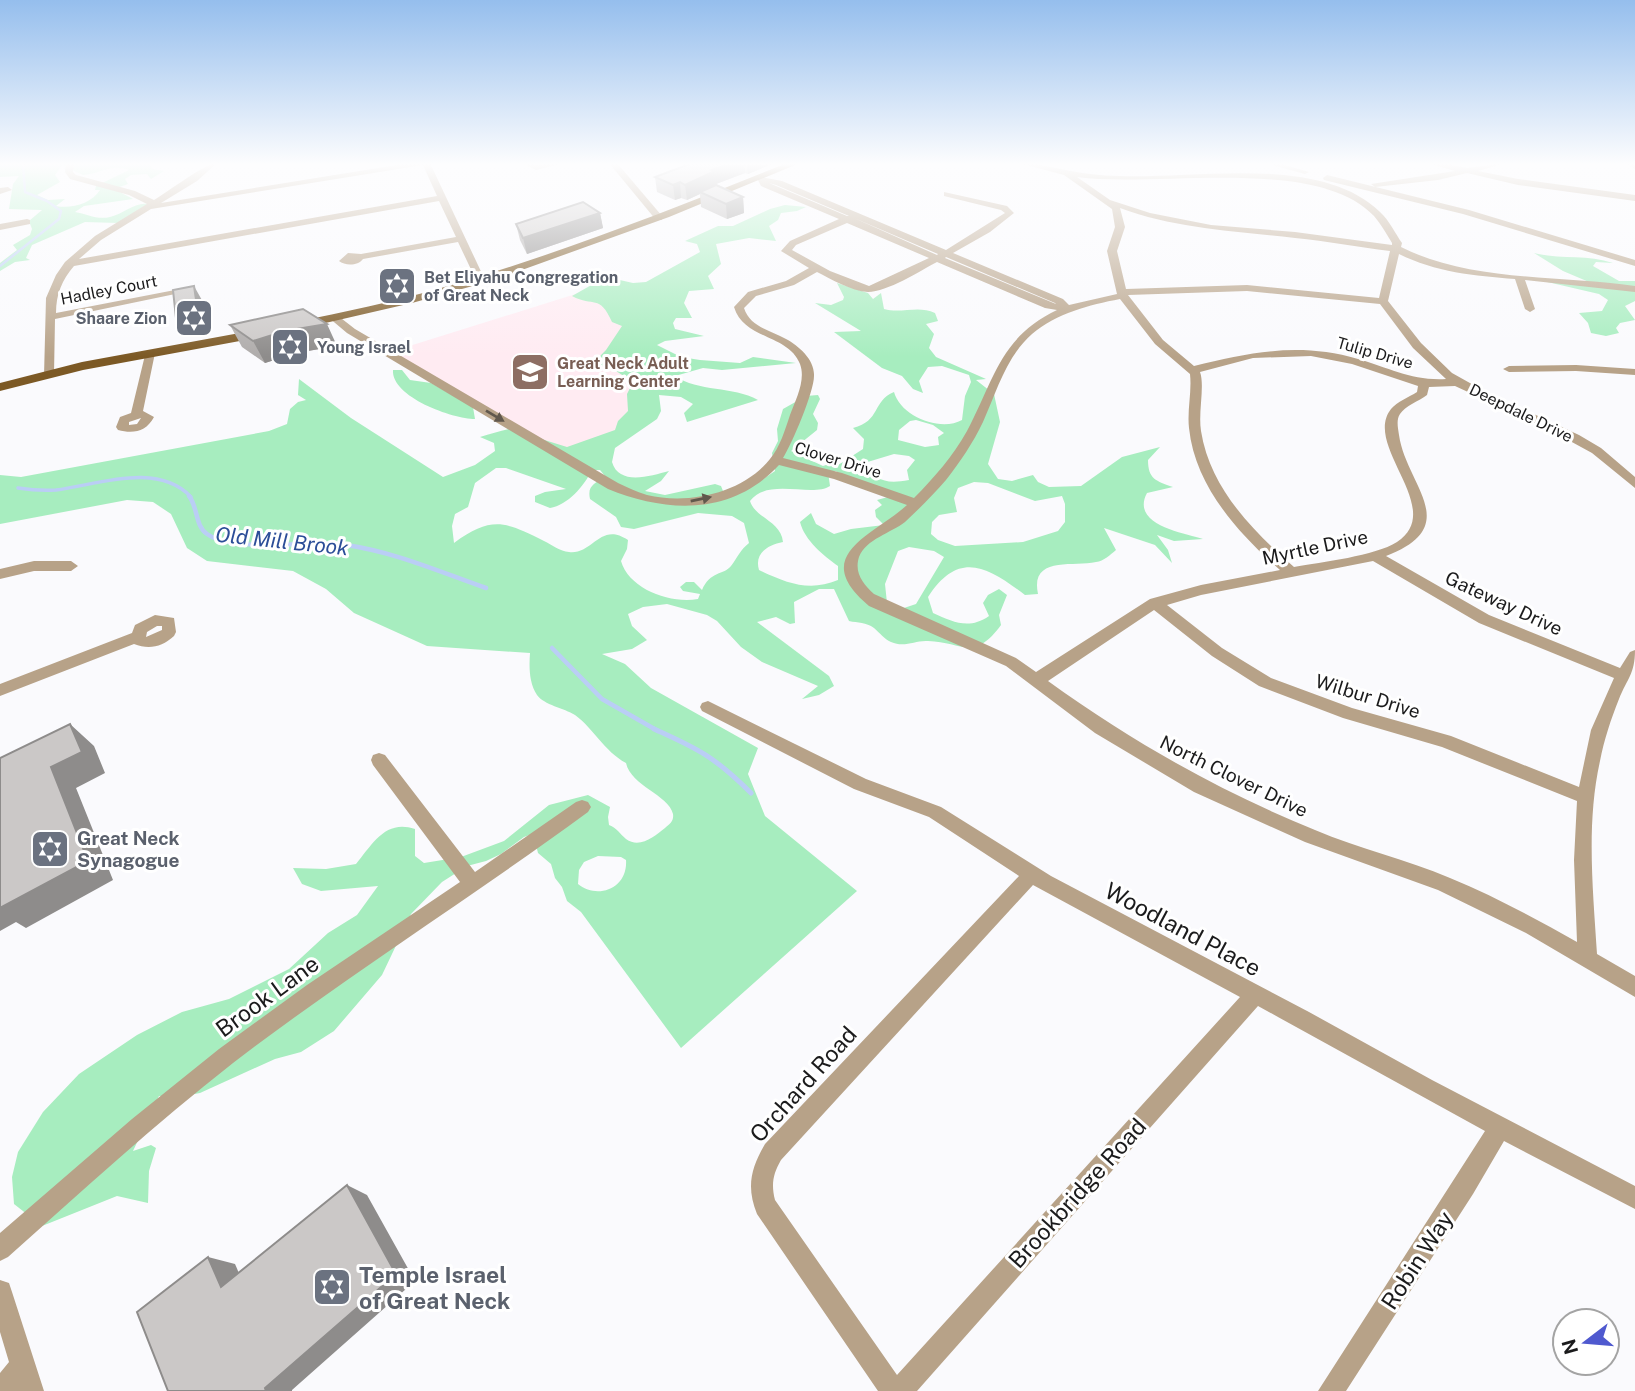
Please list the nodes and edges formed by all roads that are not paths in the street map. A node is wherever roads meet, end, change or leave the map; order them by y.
1 (116, 228) edge
2 (272, 228) edge
3 (456, 228) edge
4 (630, 228) edge
5 (829, 228) edge
6 (874, 228) edge
7 (989, 228) edge
8 (1120, 228) edge
9 (1211, 228) edge
10 (1389, 228) edge
11 (1515, 228) edge
12 (461, 239) junction
13 (1366, 247) junction
14 (1397, 249) junction
15 (939, 256) junction
16 (360, 257) dead end
17 (1421, 261) junction
18 (1635, 263) edge
19 (68, 264) junction
20 (1393, 265) junction
21 (817, 268) junction
22 (1519, 278) junction
23 (480, 280) junction
24 (1635, 289) edge
25 (175, 293) edge
26 (1123, 294) junction
27 (1383, 301) junction
28 (1066, 308) junction
29 (1531, 309) dead end
30 (49, 317) junction
31 (333, 317) junction
32 (150, 353) junction
33 (1509, 369) dead end
34 (1193, 370) junction
35 (48, 374) junction
36 (1632, 376) edge
37 (1458, 382) junction
38 (1424, 384) junction
39 (0, 387) edge
40 (137, 415) dead end
41 (776, 460) junction
42 (1635, 484) edge
43 (914, 503) junction
44 (1373, 555) junction
45 (71, 566) dead end
46 (1291, 572) junction
47 (0, 574) edge
48 (1155, 603) junction
49 (136, 637) dead end
50 (1635, 656) edge
51 (1624, 676) junction
52 (1038, 679) junction
53 (0, 690) edge
54 (708, 707) dead end
55 (379, 760) dead end
56 (1586, 797) junction
57 (582, 807) dead end
58 (1033, 873) junction
59 (472, 883) junction
60 (1588, 959) junction
61 (1635, 988) edge
62 (1255, 995) junction
63 (1499, 1128) junction
64 (1635, 1198) edge
65 (0, 1249) edge
66 (0, 1292) edge
67 (23, 1365) junction
68 (1, 1391) edge
69 (32, 1391) edge
70 (893, 1391) edge
71 (900, 1391) edge
72 (1331, 1391) edge

1 - 19 street
2 - 19 street
3 - 12 street
4 - 23 main road
5 - 21 street
6 - 15 street
7 - 15 street
8 - 26 street
9 - 13 street
10 - 14 street
11 - 18 street
12 - 16 street
12 - 23 street
13 - 14 street
13 - 20 street
14 - 17 street
14 - 20 street
15 - 21 street
15 - 28 street
17 - 20 street
17 - 22 street
19 - 30 street
20 - 27 street
21 - 41 street
22 - 24 street
22 - 29 street
23 - 31 main road
25 - 30 street, Hadley Court
26 - 27 street
26 - 28 street
26 - 34 street
27 - 37 street, Deepdale Drive
28 - 43 street
30 - 35 street
31 - 32 main road
31 -> 41 street, Clover Drive
32 - 35 main road
32 - 40 street
33 - 36 street
34 - 38 street, Tulip Drive
34 - 46 street
35 - 39 main road
37 - 38 street
37 - 42 street, Deepdale Drive
38 - 44 street, Myrtle Drive
41 - 43 street, Clover Drive
43 - 52 street, North Clover Drive
44 - 46 street, Myrtle Drive
44 - 51 street, Gateway Drive
45 - 47 street
46 - 48 street, Myrtle Drive
48 - 52 street, Myrtle Drive
48 - 56 street, Wilbur Drive
49 - 53 street
50 - 51 street
51 - 56 street
52 - 60 street, North Clover Drive
54 - 58 street, Woodland Place
55 - 59 street
56 - 60 street
57 - 59 street, Brook Lane
58 - 62 street, Woodland Place
58 - 70 street, Orchard Road
59 - 65 street, Brook Lane
60 - 61 street, North Clover Drive
62 - 63 street, Woodland Place
62 - 71 street, Brookbridge Road
63 - 64 street, Woodland Place
63 - 72 street, Robin Way
66 - 67 street
67 - 68 street
67 - 69 street

